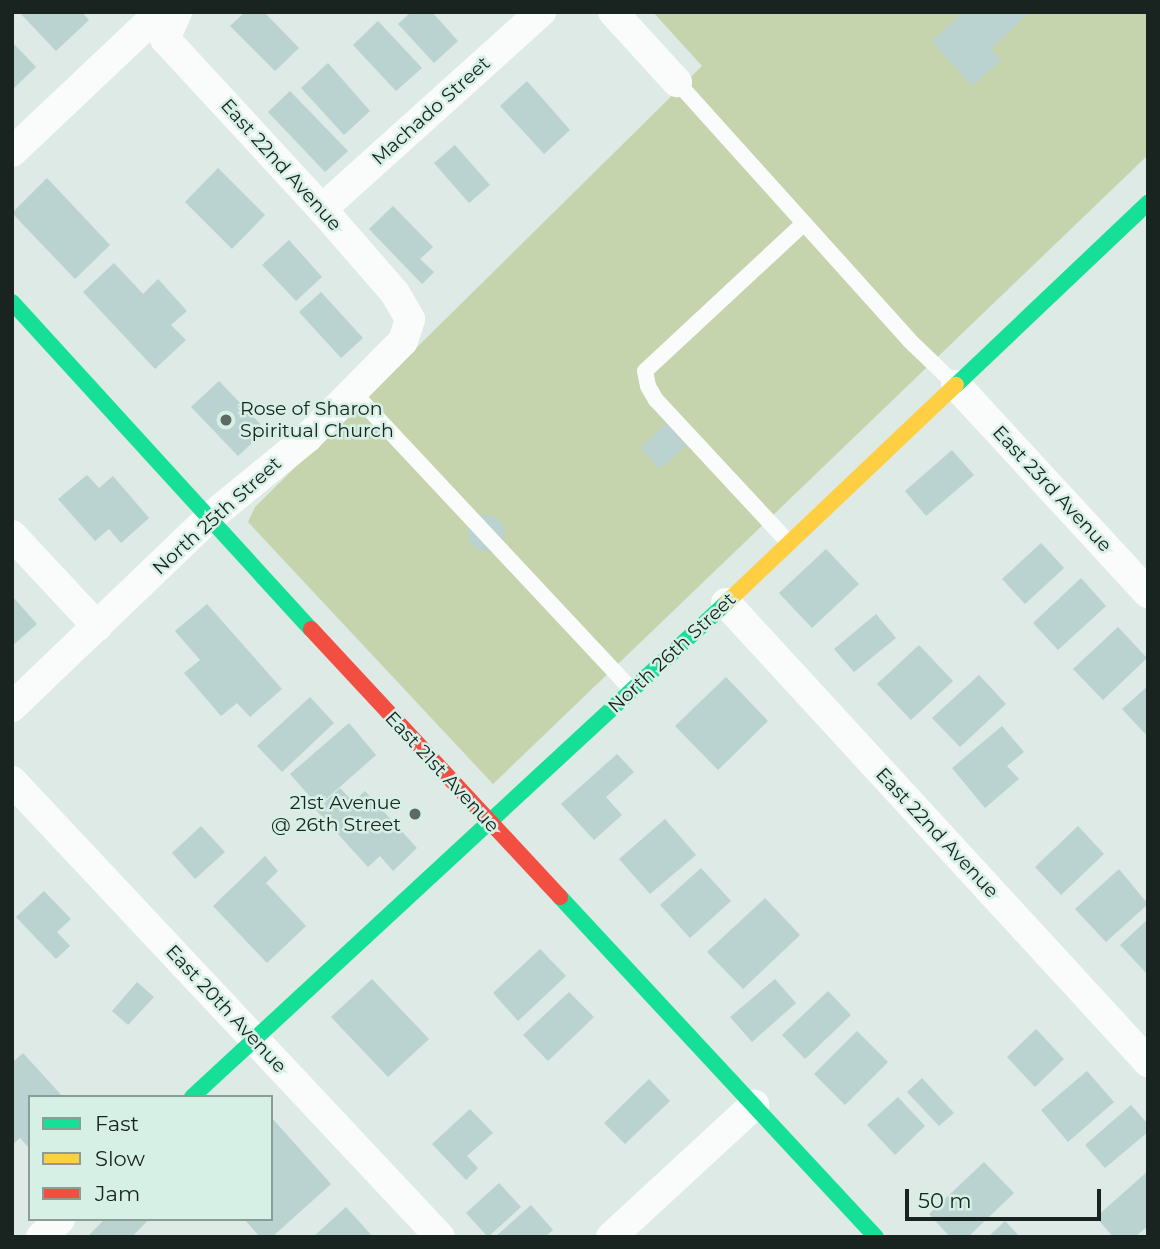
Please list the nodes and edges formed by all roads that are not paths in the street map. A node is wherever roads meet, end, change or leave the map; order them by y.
1 (160, 12) edge
2 (177, 12) edge
3 (541, 12) edge
4 (613, 12) edge
5 (677, 82) joint
6 (12, 152) edge
7 (1148, 203) edge
8 (322, 209) junction
9 (803, 224) junction
10 (12, 302) edge
11 (410, 319) joint
12 (956, 385) junction
13 (353, 392) junction
14 (208, 519) junction
15 (12, 536) edge
16 (789, 543) junction
17 (1148, 593) edge
18 (726, 603) junction
19 (97, 626) junction
20 (632, 690) junction
21 (12, 707) edge
22 (12, 781) edge
23 (489, 823) junction
24 (254, 1038) junction
25 (1148, 1062) edge
26 (193, 1095) edge
27 (754, 1105) junction
28 (58, 1221) edge
29 (41, 1237) edge
30 (440, 1237) edge
31 (611, 1237) edge
32 (876, 1237) edge

1 - 6 street
2 - 8 street, East 22nd Avenue
3 - 8 street, Machado Street
4 - 5 street
5 - 9 lane
7 - 12 street, North 26th Street
8 - 11 street, East 22nd Avenue
9 - 12 lane
9 - 16 lane
10 - 14 street, East 21st Avenue
11 - 13 street, North 25th Street
12 - 16 street, North 26th Street
12 - 17 street, East 23rd Avenue
13 - 14 street, North 25th Street
13 - 20 lane
14 - 19 street, North 25th Street
14 - 23 street, East 21st Avenue
15 - 19 street
16 - 18 street, North 26th Street
18 - 20 street, North 26th Street
18 - 25 street, East 22nd Avenue
19 - 21 street, North 25th Street
20 - 23 street, North 26th Street
22 - 24 street, East 20th Avenue
23 - 24 street, North 26th Street
23 - 27 street, East 21st Avenue
24 - 26 street, North 26th Street
24 - 30 street, East 20th Avenue
27 - 31 street
27 - 32 street, East 21st Avenue
28 - 29 street

